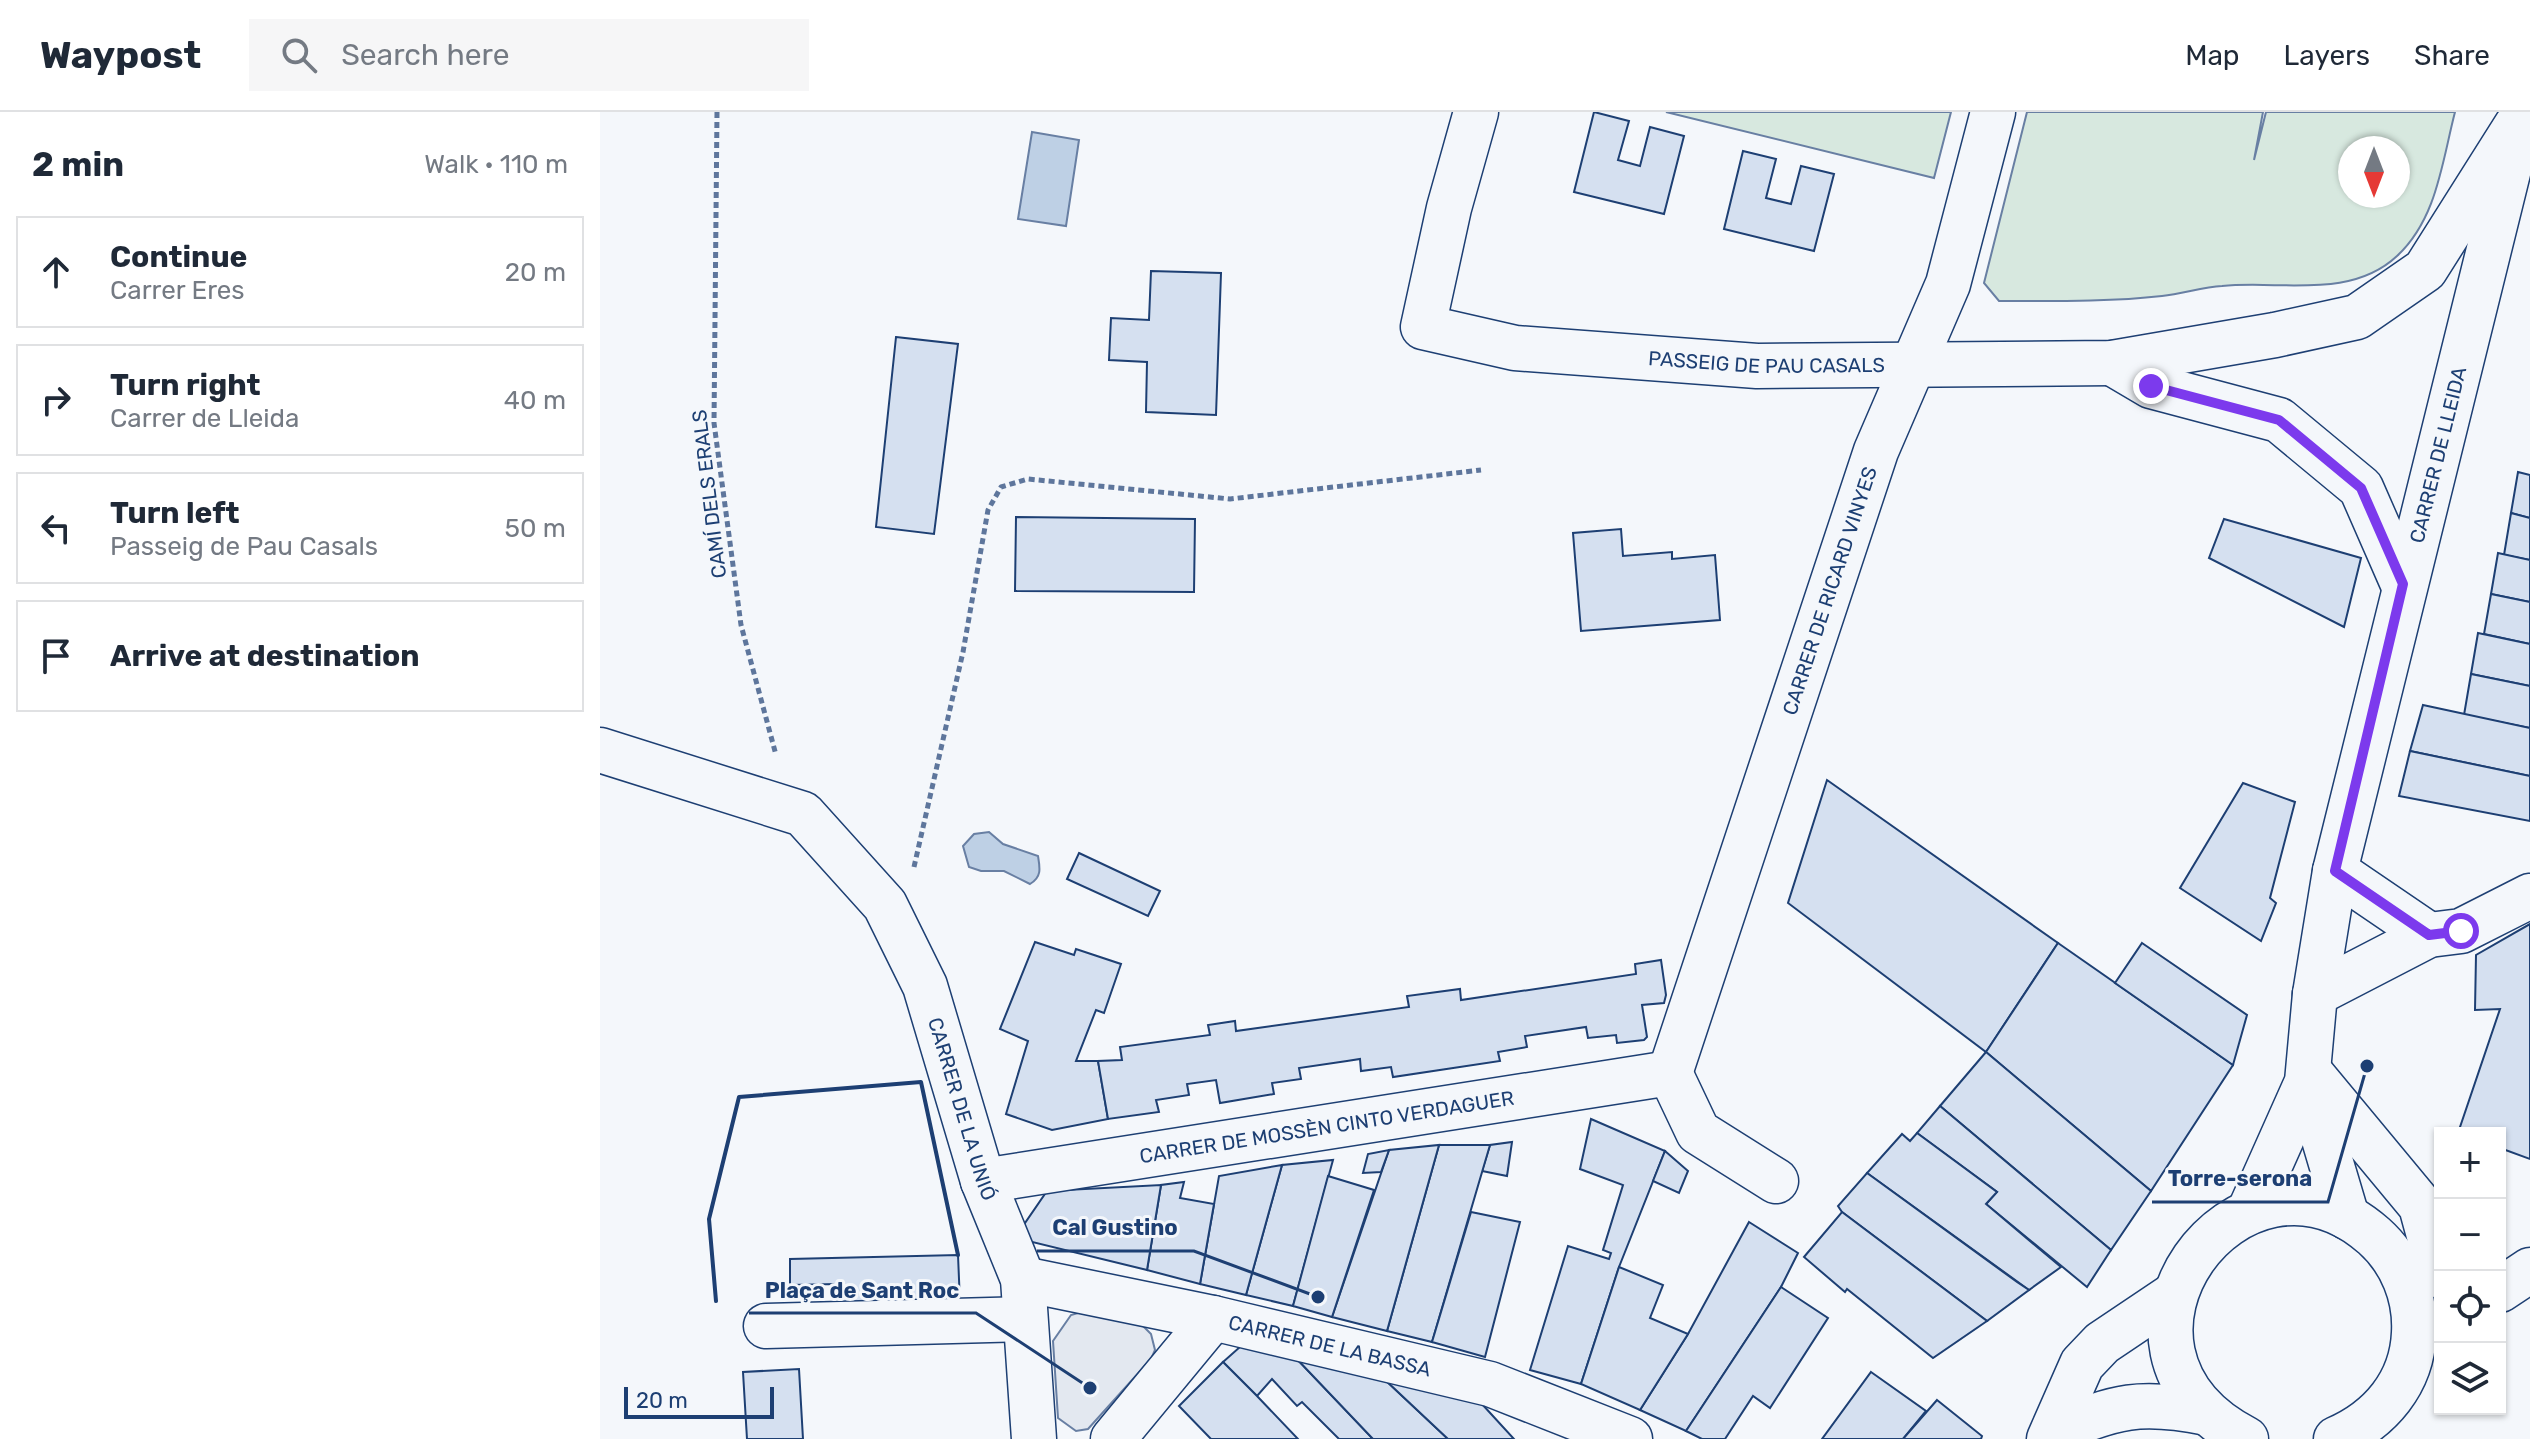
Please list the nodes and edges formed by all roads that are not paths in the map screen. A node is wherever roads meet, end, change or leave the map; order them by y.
1 (1476, 112) edge
2 (1993, 112) edge
3 (2522, 115) edge
4 (2112, 363) junction
5 (1914, 367) junction
6 (2403, 584) junction
7 (600, 750) edge
8 (2335, 871) junction
9 (2530, 896) edge
10 (2429, 935) junction
11 (2315, 994) junction
12 (1670, 1073) junction
13 (2308, 1076) junction
14 (983, 1181) junction
15 (1776, 1181) dead end
16 (2249, 1212) junction
17 (2347, 1217) junction
18 (2383, 1244) junction
19 (2434, 1246) edge
20 (2506, 1252) edge
21 (2530, 1254) edge
22 (2434, 1257) edge
23 (2530, 1270) edge
24 (2506, 1286) edge
25 (2175, 1294) junction
26 (1024, 1299) junction
27 (1213, 1318) junction
28 (766, 1326) dead end
29 (2427, 1338) edge
30 (2207, 1413) junction
31 (1569, 1429) edge
32 (2052, 1436) edge
33 (2348, 1436) edge
34 (1034, 1439) edge
35 (1113, 1439) edge
36 (1630, 1439) edge
37 (2246, 1439) edge

1 - 5 street, PASSEIG DE PAU CASALS
2 - 5 street, CARRER DE RICARD VINYES
3 - 4 street, PASSEIG DE PAU CASALS
3 - 6 street, CARRER DE LLEIDA
4 - 5 street, PASSEIG DE PAU CASALS
4 - 6 street
5 - 12 street, CARRER DE RICARD VINYES
6 - 8 street, CARRER DE LLEIDA
7 - 14 street, CARRER DE LA UNIÓ
8 - 10 street
8 - 11 street, CARRER DE LLEIDA
9 - 10 street
10 - 11 street
11 - 13 street, CARRER DE LLEIDA
12 - 14 street, CARRER DE MOSSÈN CINTO VERDAGUER
12 - 15 street
13 - 16 street, CARRER DE LLEIDA
13 - 17 street, CARRER DE LLEIDA
13 - 19 street
14 - 26 street, CARRER DE LA UNIÓ
16 - 17 street
16 - 25 street
17 - 18 street
18 - 22 street
18 - 29 street
20 - 21 street
23 - 24 street
25 - 30 street
25 - 32 street
26 - 27 street, CARRER DE LA BASSA
26 - 28 street, CARRER DE LA BASSA
26 - 34 street, CARRER DE LA UNIÓ
27 - 31 street, CARRER DE LA BASSA
27 - 35 street
29 - 33 street
30 - 32 street
30 - 37 street
31 - 36 street, CARRER DE LA BASSA

